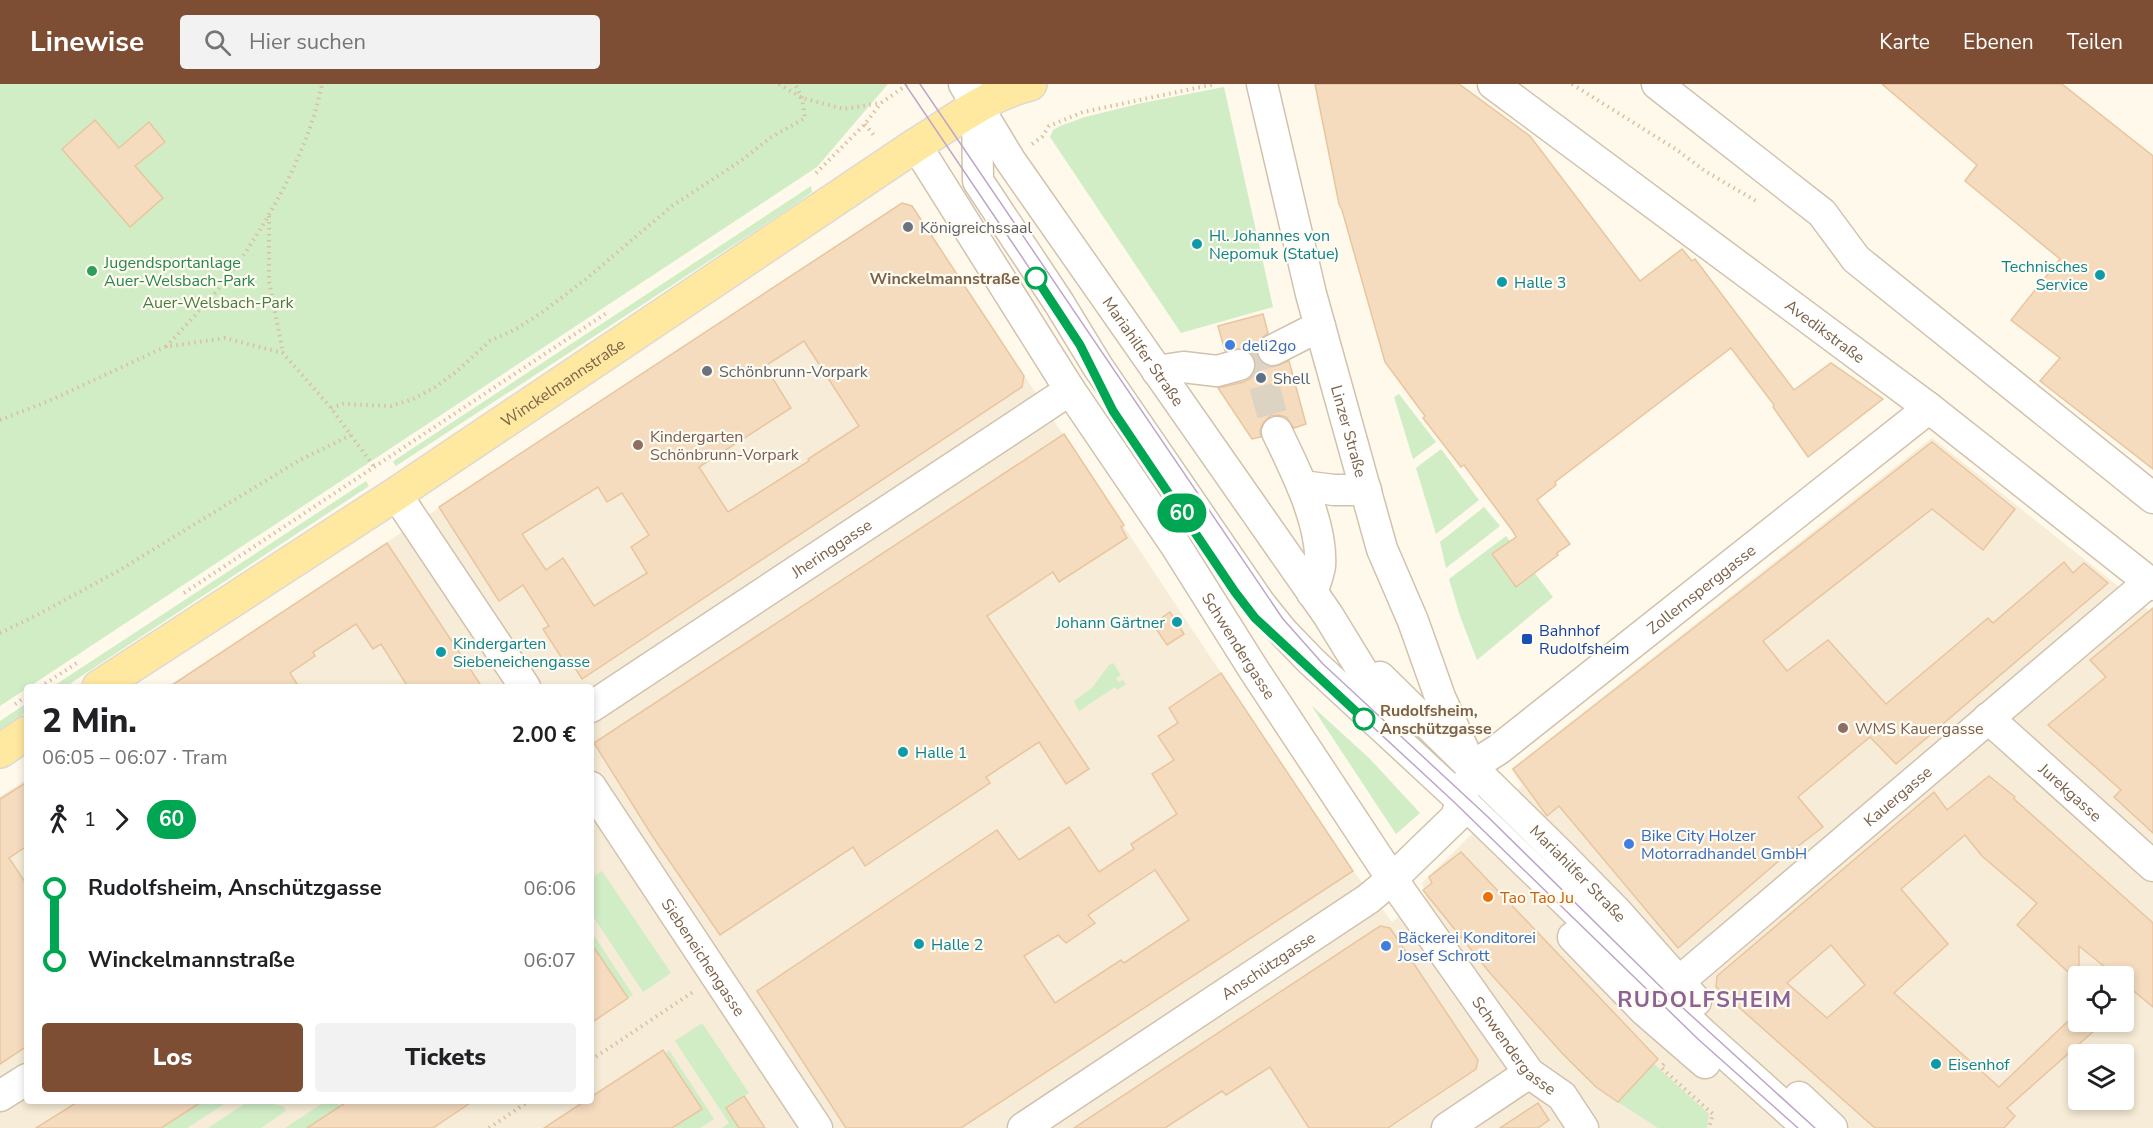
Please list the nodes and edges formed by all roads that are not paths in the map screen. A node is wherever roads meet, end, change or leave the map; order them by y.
1 (1030, 84) edge
2 (1262, 84) edge
3 (1492, 84) edge
4 (1658, 84) edge
5 (971, 95) edge
6 (916, 145) junction
7 (1320, 326) junction
8 (1273, 350) dead end
9 (1239, 365) tunnel mouth
10 (1156, 371) junction
11 (1070, 390) junction
12 (1929, 408) junction
13 (1278, 432) tunnel mouth
14 (1302, 486) junction
15 (1366, 490) junction
16 (396, 494) junction
17 (2153, 498) edge
18 (2151, 584) edge
19 (1320, 604) junction
20 (104, 684) edge
21 (523, 684) edge
22 (594, 705) edge
23 (1988, 718) junction
24 (24, 735) edge
25 (0, 751) edge
26 (1415, 758) junction
27 (1471, 767) junction
28 (594, 792) edge
29 (1458, 808) junction
30 (2153, 866) edge
31 (1392, 879) junction
32 (1662, 996) junction
33 (1529, 1073) junction
34 (24, 1081) edge
35 (0, 1096) edge
36 (817, 1128) edge
37 (1023, 1128) edge
38 (1447, 1128) edge
39 (1583, 1128) edge
40 (1780, 1128) edge
41 (1808, 1128) edge
42 (1832, 1128) edge

1 - 5 main road, Winckelmannstraße
2 - 7 street, Linzer Straße
3 - 12 street, Avedikstraße
4 - 17 street
5 - 6 main road, Winckelmannstraße
5 - 10 street, Mariahilfer Straße
5 - 26 street
6 - 11 street, Schwendergasse
6 - 16 main road, Winckelmannstraße
7 - 8 street
7 - 15 street, Linzer Straße
9 - 10 street
10 - 19 street, Mariahilfer Straße
11 - 22 street, Jheringgasse
11 - 31 street, Schwendergasse
12 - 18 street, Avedikstraße
12 - 27 street, Zollernsperggasse
13 - 14 street
14 - 15 street
14 - 19 street
15 - 27 street, Linzer Straße
16 - 20 main road, Winckelmannstraße
16 - 21 street
18 - 23 street, Kauergasse
19 - 26 street, Mariahilfer Straße
19 - 27 street, Mariahilfer Straße
19 - 29 street
23 - 30 street, Jurekgasse
23 - 32 street, Kauergasse
24 - 25 main road
26 - 29 street, Mariahilfer Straße
27 - 29 street, Anschützgasse
27 - 32 street, Mariahilfer Straße
28 - 36 street, Siebeneichengasse
29 - 31 street, Anschützgasse
29 - 32 street
31 - 33 street, Schwendergasse
31 - 37 street, Anschützgasse
32 - 40 street, Mariahilfer Straße
32 - 41 street
32 - 42 street, Mariahilfer Straße
33 - 38 street
33 - 39 street, Schwendergasse
34 - 35 street

